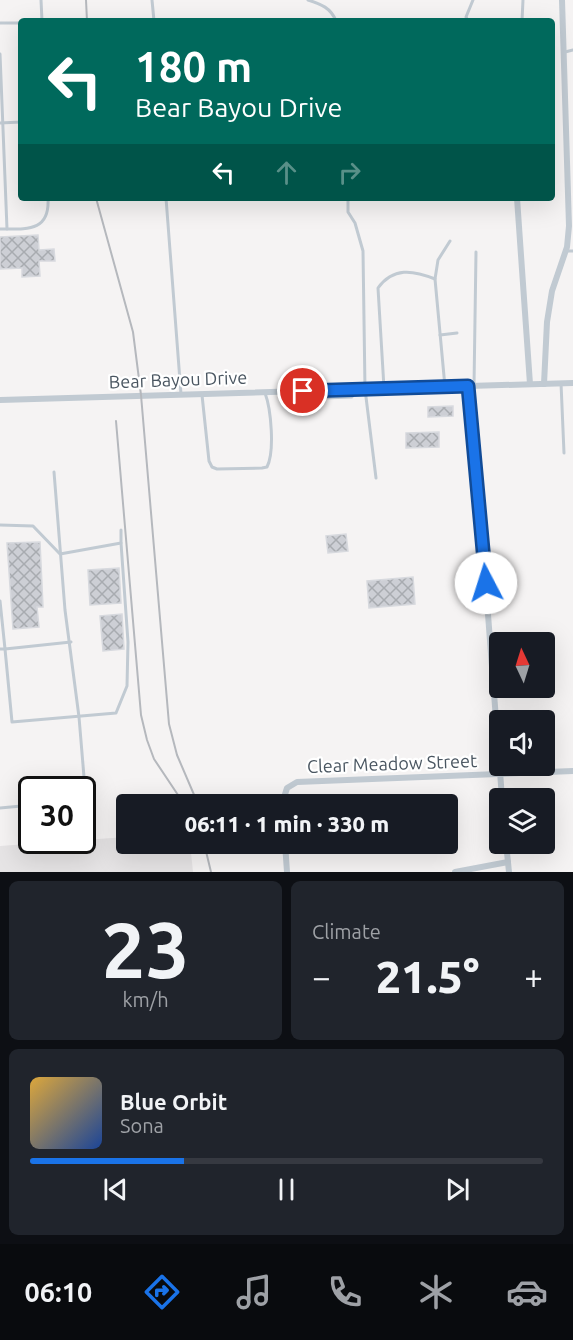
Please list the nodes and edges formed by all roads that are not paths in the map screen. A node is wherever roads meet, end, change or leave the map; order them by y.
1 (41, 0) edge
2 (152, 0) edge
3 (308, 0) edge
4 (472, 0) edge
5 (523, 0) edge
6 (562, 0) edge
7 (42, 18) edge
8 (154, 18) edge
9 (335, 18) edge
10 (466, 18) edge
11 (522, 18) edge
12 (0, 23) edge
13 (18, 23) edge
14 (573, 50) edge
15 (563, 52) junction
16 (0, 54) edge
17 (18, 122) edge
18 (1, 123) edge
19 (48, 201) edge
20 (166, 201) edge
21 (348, 201) edge
22 (517, 201) edge
23 (0, 229) edge
24 (7, 229) junction
25 (450, 241) dead end
26 (570, 251) edge
27 (476, 252) dead end
28 (435, 279) junction
29 (458, 333) dead end
30 (440, 335) junction
31 (561, 383) junction
32 (573, 383) edge
33 (530, 384) junction
34 (544, 384) junction
35 (471, 386) junction
36 (445, 387) junction
37 (384, 388) junction
38 (365, 389) junction
39 (264, 392) junction
40 (181, 394) junction
41 (202, 394) junction
42 (0, 400) edge
43 (564, 453) dead end
44 (54, 472) dead end
45 (376, 478) dead end
46 (0, 525) edge
47 (122, 530) dead end
48 (121, 543) junction
49 (60, 554) junction
50 (0, 601) edge
51 (489, 632) edge
52 (70, 642) junction
53 (2, 649) edge
54 (7, 672) junction
55 (0, 673) edge
56 (79, 717) junction
57 (573, 771) edge
58 (555, 772) edge
59 (489, 775) edge
60 (84, 776) edge
61 (285, 794) edge
62 (18, 807) edge
63 (0, 808) edge
64 (286, 854) edge
65 (507, 854) edge
66 (508, 862) junction
67 (287, 872) edge
68 (454, 872) edge
69 (509, 872) edge

1 - 7 lane
2 - 8 lane
3 - 9 lane
4 - 10 lane
5 - 11 lane
6 - 15 street
12 - 13 lane
14 - 15 lane
15 - 26 street
16 - 18 lane
17 - 18 lane
18 - 24 lane
19 - 24 lane
20 - 40 lane
21 - 38 lane
22 - 33 street
23 - 24 lane
25 - 28 lane
26 - 34 street
27 - 35 lane
28 - 30 lane
28 - 37 lane
29 - 30 lane
30 - 36 lane
31 - 32 street, Bear Bayou Drive
31 - 34 street, Bear Bayou Drive
31 - 43 lane
33 - 34 street, Bear Bayou Drive
33 - 35 street, Bear Bayou Drive
35 - 36 street, Bear Bayou Drive
35 - 51 street
36 - 37 street, Bear Bayou Drive
37 - 38 street, Bear Bayou Drive
38 - 39 street, Bear Bayou Drive
38 - 45 lane
39 - 41 street, Bear Bayou Drive
39 - 41 lane
40 - 41 street, Bear Bayou Drive
40 - 42 street, Bear Bayou Drive
44 - 49 lane
46 - 49 lane
47 - 48 lane
48 - 49 lane
48 - 56 lane
49 - 52 lane
50 - 53 lane
52 - 53 lane
52 - 56 lane
53 - 54 lane
54 - 55 lane
54 - 56 lane
56 - 60 lane
57 - 58 street, Clear Meadow Street
59 - 61 street, Clear Meadow Street
62 - 63 lane
64 - 67 street
65 - 66 street
66 - 68 street
66 - 69 street

